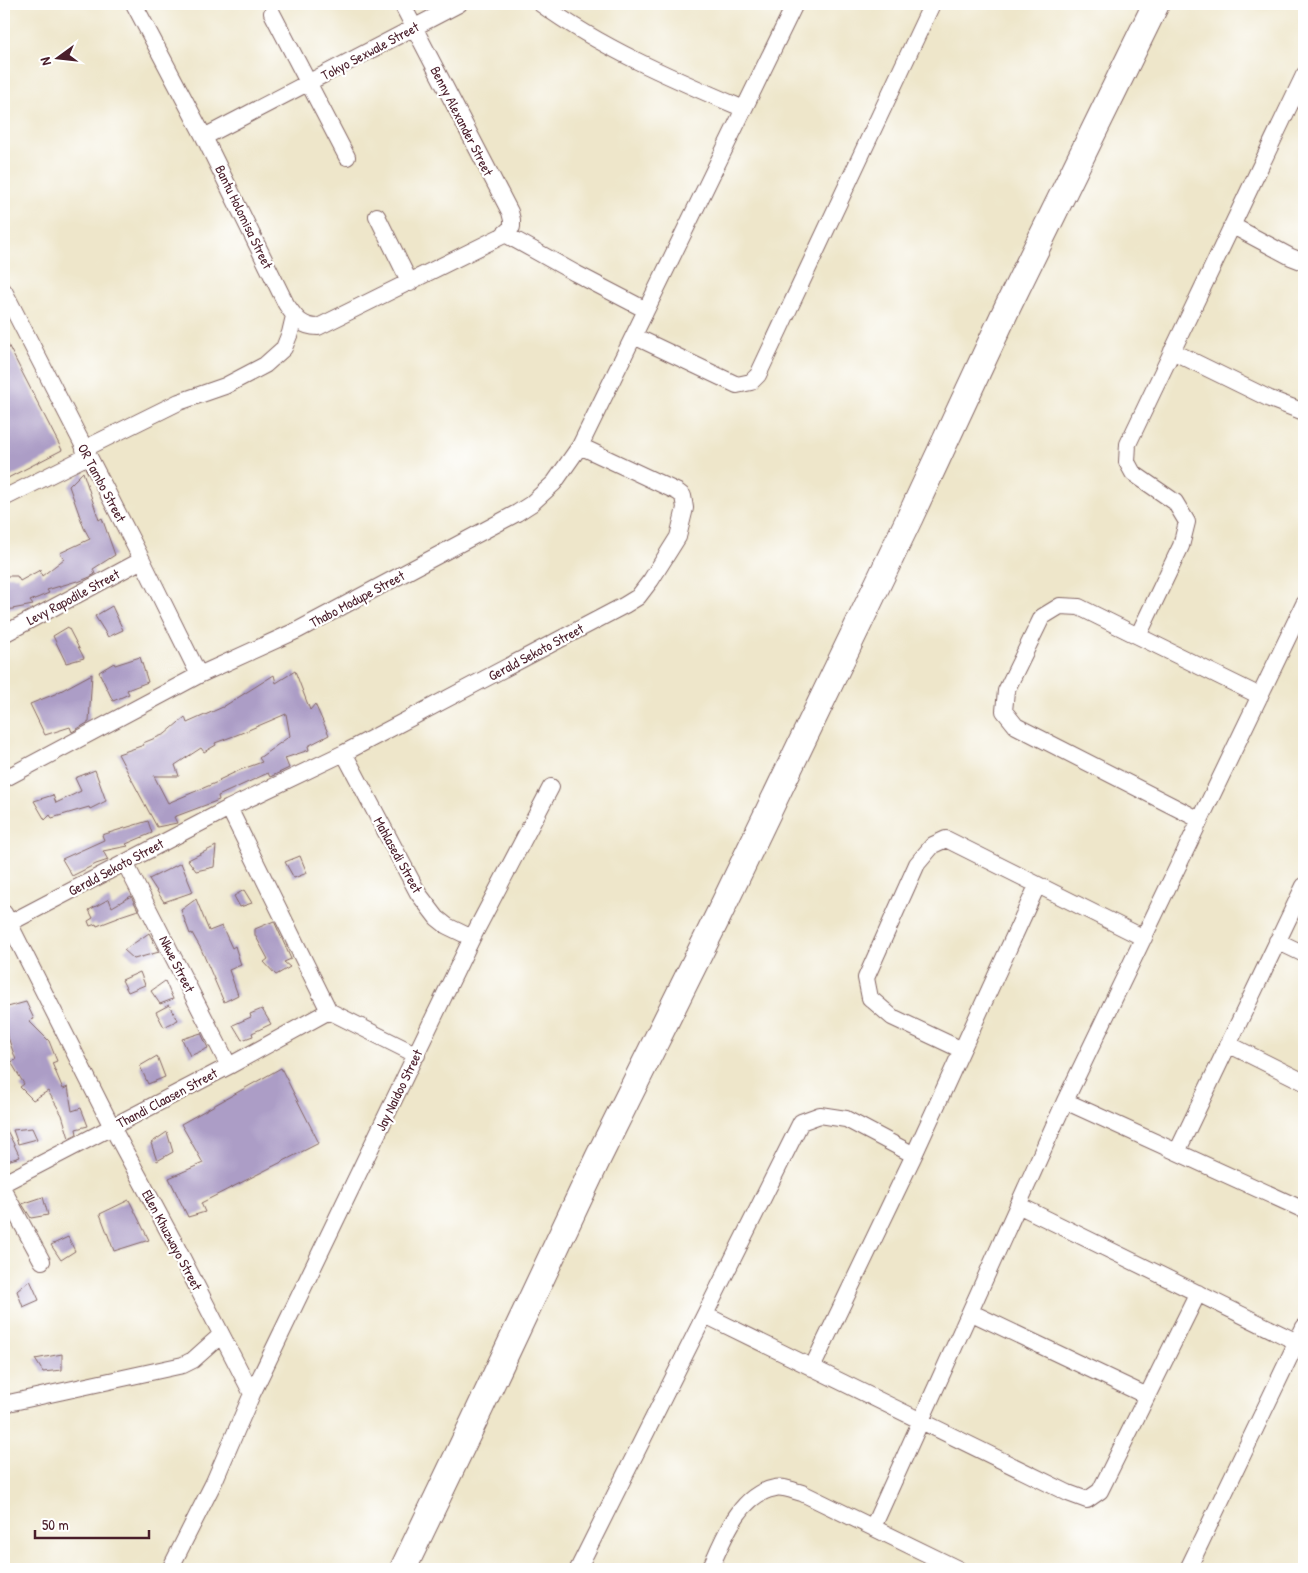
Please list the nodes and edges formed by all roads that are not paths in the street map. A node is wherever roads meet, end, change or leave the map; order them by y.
1 (134, 4) edge
2 (402, 4) edge
3 (459, 4) edge
4 (541, 4) edge
5 (795, 4) edge
6 (932, 4) edge
7 (1156, 4) edge
8 (272, 13) dead end
9 (414, 27) junction
10 (1304, 75) edge
11 (308, 84) junction
12 (1297, 108) edge
13 (744, 109) junction
14 (204, 137) junction
15 (346, 156) dead end
16 (377, 216) dead end
17 (1233, 226) junction
18 (504, 235) junction
19 (1304, 262) edge
20 (410, 283) junction
21 (4, 291) edge
22 (646, 310) junction
23 (294, 316) junction
24 (634, 336) junction
25 (1172, 351) junction
26 (1304, 412) edge
27 (580, 446) junction
28 (86, 452) junction
29 (4, 498) edge
30 (142, 560) junction
31 (1304, 604) edge
32 (4, 634) edge
33 (1138, 636) junction
34 (199, 675) junction
35 (1260, 696) junction
36 (344, 753) junction
37 (4, 779) edge
38 (551, 787) dead end
39 (229, 808) junction
40 (1200, 820) junction
41 (125, 863) junction
42 (1038, 886) junction
43 (1304, 886) edge
44 (5, 920) edge
45 (472, 938) junction
46 (1144, 938) junction
47 (1277, 941) junction
48 (1304, 954) edge
49 (329, 1011) junction
50 (1228, 1044) junction
51 (962, 1050) junction
52 (417, 1055) junction
53 (229, 1066) junction
54 (1304, 1082) edge
55 (1065, 1101) junction
56 (112, 1127) junction
57 (1177, 1152) junction
58 (914, 1155) junction
59 (4, 1183) edge
60 (4, 1191) edge
61 (1018, 1205) junction
62 (1304, 1210) edge
63 (42, 1260) dead end
64 (1198, 1294) junction
65 (970, 1312) junction
66 (705, 1315) junction
67 (1304, 1327) edge
68 (221, 1335) junction
69 (1297, 1342) junction
70 (812, 1368) junction
71 (252, 1394) junction
72 (1147, 1396) junction
73 (4, 1404) edge
74 (920, 1421) junction
75 (873, 1528) junction
76 (170, 1569) edge
77 (402, 1569) edge
78 (578, 1569) edge
79 (710, 1569) edge
80 (958, 1569) edge
81 (1188, 1569) edge

1 - 14 street, Bantu Holomisa Street
2 - 9 street, Benny Alexander Street
3 - 9 street, Tokyo Sexwale Street
4 - 13 street
5 - 13 street, Thabo Modupe Street
6 - 24 street
7 - 77 main road
8 - 11 street, Tokyo Sexwale Street
9 - 11 street, Tokyo Sexwale Street
9 - 18 street, Benny Alexander Street
10 - 12 street
11 - 14 street, Tokyo Sexwale Street
11 - 15 street, Tokyo Sexwale Street
12 - 17 street
13 - 22 street, Thabo Modupe Street
14 - 23 street, Bantu Holomisa Street
16 - 20 street
17 - 19 street
17 - 25 street
18 - 20 street
18 - 22 street
20 - 23 street
21 - 28 street, OR Tambo Street
22 - 24 street, Thabo Modupe Street
23 - 28 street
24 - 27 street, Thabo Modupe Street
25 - 26 street
25 - 33 street
27 - 34 street, Thabo Modupe Street
27 - 36 street, Gerald Sekoto Street
28 - 29 street
28 - 30 street, OR Tambo Street
30 - 32 street, Levy Rapodile Street
30 - 34 street, OR Tambo Street
31 - 35 street
33 - 35 street
33 - 40 street
34 - 37 street, Thabo Modupe Street
35 - 40 street
36 - 39 street, Gerald Sekoto Street
36 - 45 street, Mahlasedi Street
38 - 45 street, Jay Naidoo Street
39 - 41 street, Gerald Sekoto Street
39 - 49 street
40 - 46 street
41 - 44 street, Gerald Sekoto Street
41 - 53 street, Nkwe Street
42 - 46 street
42 - 51 street
42 - 51 street
43 - 47 street
44 - 56 street, Ellen Khuzwayo Street
45 - 52 street, Jay Naidoo Street
46 - 55 street
47 - 48 street
47 - 50 street
49 - 52 street
49 - 53 street, Thandi Claasen Street
50 - 54 street
50 - 57 street
51 - 58 street
52 - 71 street, Jay Naidoo Street
53 - 56 street, Thandi Claasen Street
55 - 57 street
55 - 61 street
56 - 59 street, Thandi Claasen Street
56 - 68 street, Ellen Khuzwayo Street
57 - 62 street
58 - 66 street
58 - 70 street
60 - 63 street
61 - 64 street
61 - 65 street
64 - 69 street
64 - 72 street
65 - 72 street
65 - 74 street
66 - 70 street
66 - 78 street
67 - 69 street
68 - 71 street, Ellen Khuzwayo Street
68 - 73 street
69 - 81 street
70 - 74 street
71 - 76 street
72 - 74 street
74 - 75 street
75 - 79 street
75 - 80 street

